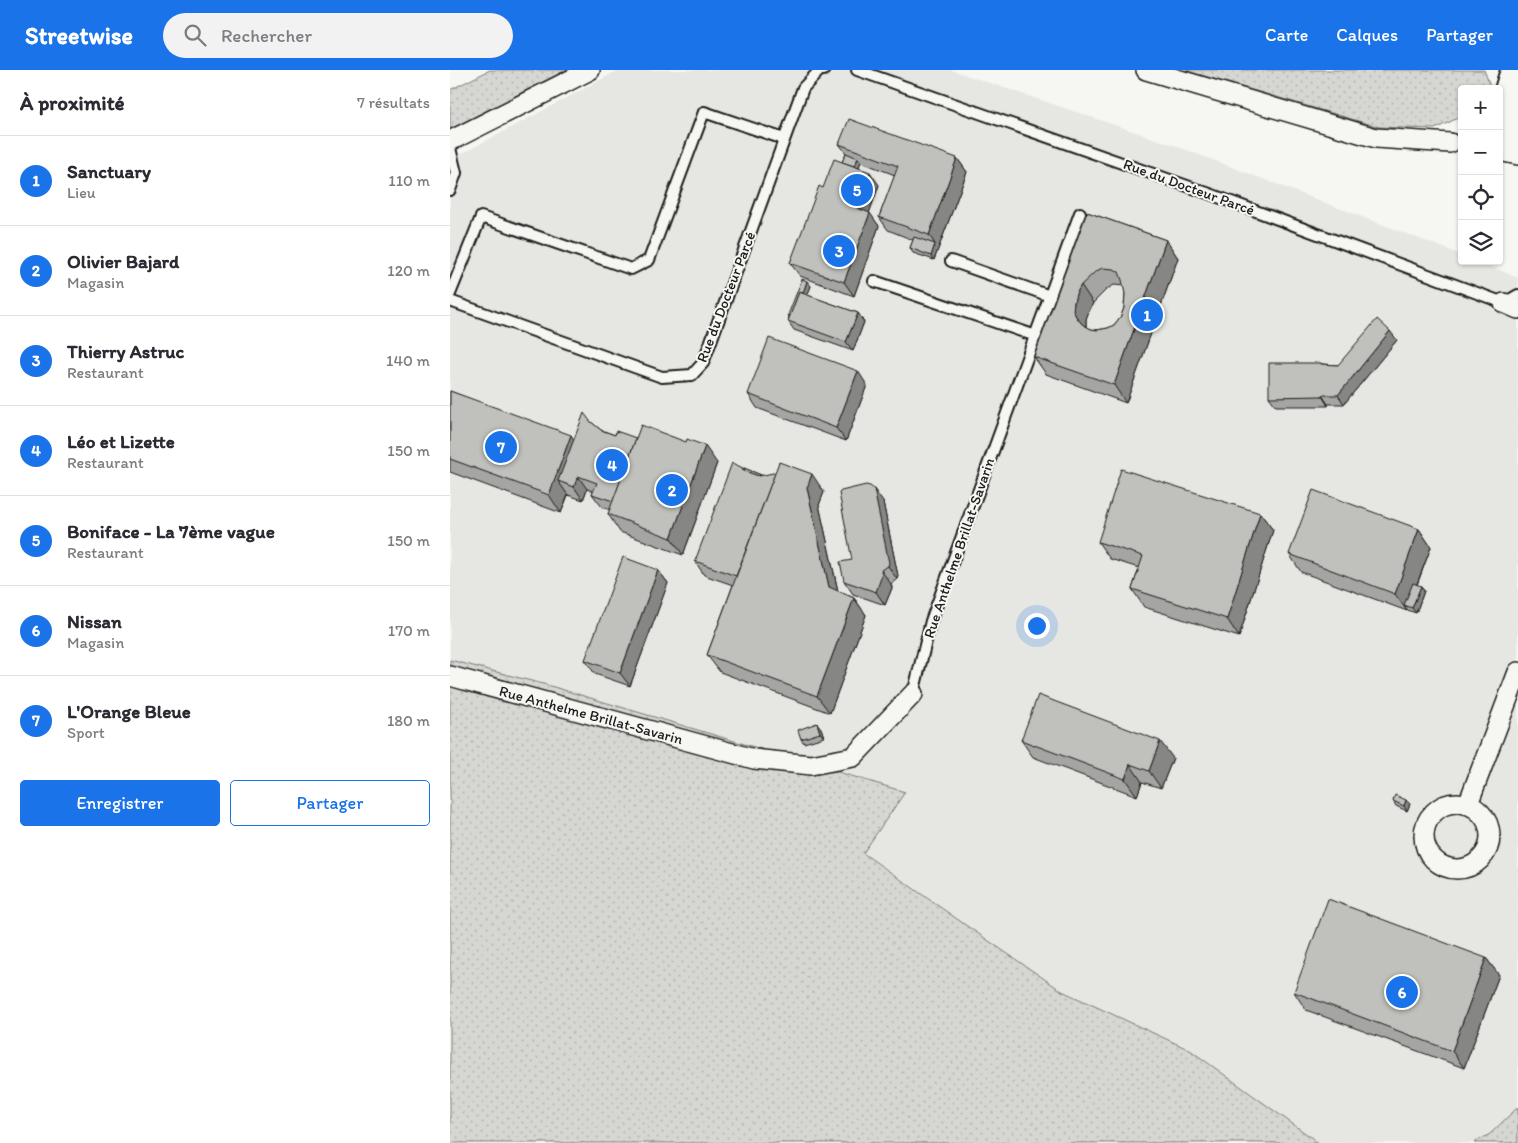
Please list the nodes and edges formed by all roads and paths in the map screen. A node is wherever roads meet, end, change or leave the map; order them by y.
1 (590, 70) edge
2 (824, 70) edge
3 (856, 70) edge
4 (1146, 70) edge
5 (1510, 74) edge
6 (1503, 110) edge
7 (784, 138) junction
8 (450, 141) edge
9 (1458, 141) edge
10 (450, 148) edge
11 (1518, 149) edge
12 (1503, 152) edge
13 (1518, 155) edge
14 (450, 190) edge
15 (1080, 213) dead end
16 (951, 261) dead end
17 (874, 281) dead end
18 (450, 294) edge
19 (1050, 296) junction
20 (450, 301) edge
21 (1513, 302) edge
22 (1036, 336) junction
23 (1518, 672) edge
24 (450, 676) edge
25 (914, 694) joint
26 (1468, 804) dead end

1 - 8 street
2 - 7 lane, Rue du Docteur Parcé
3 - 21 lane, Rue du Docteur Parcé
4 - 9 street
5 - 6 street
6 - 11 street
7 - 18 lane
7 - 20 lane, Rue du Docteur Parcé
10 - 14 lane
12 - 13 street
15 - 19 lane, Rue Anthelme Brillat-Savarin
16 - 19 lane
17 - 22 lane
19 - 22 lane, Rue Anthelme Brillat-Savarin
22 - 25 lane, Rue Anthelme Brillat-Savarin
23 - 26 street
24 - 25 street, Rue Anthelme Brillat-Savarin

